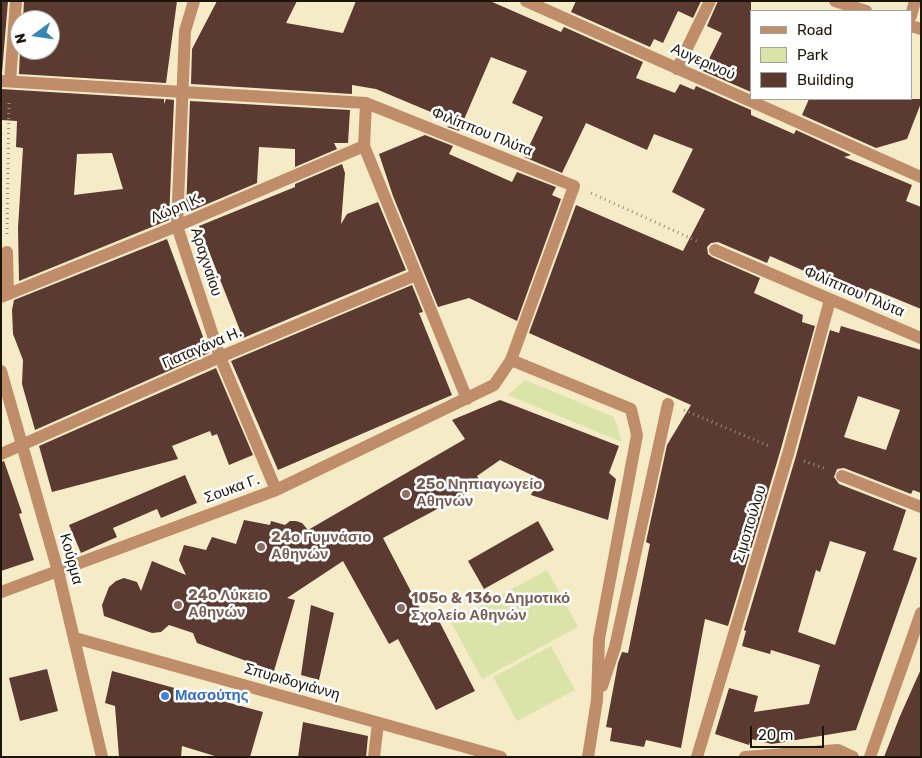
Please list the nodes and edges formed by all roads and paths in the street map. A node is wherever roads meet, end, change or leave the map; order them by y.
1 (16, 1) edge
2 (194, 1) edge
3 (526, 1) edge
4 (710, 1) edge
5 (835, 1) edge
6 (863, 10) edge
7 (678, 69) junction
8 (6, 81) edge
9 (181, 92) junction
10 (366, 103) junction
11 (364, 146) junction
12 (921, 178) edge
13 (574, 186) junction
14 (177, 226) junction
15 (715, 250) joint
16 (7, 252) joint
17 (416, 275) junction
18 (5, 296) edge
19 (830, 300) junction
20 (921, 338) edge
21 (220, 357) junction
22 (511, 360) junction
23 (1, 370) edge
24 (467, 399) junction
25 (668, 404) dead end
26 (23, 444) junction
27 (1, 454) edge
28 (842, 476) dead end
29 (276, 490) junction
30 (921, 507) edge
31 (58, 571) junction
32 (1, 592) edge
33 (921, 613) edge
34 (74, 638) junction
35 (597, 700) junction
36 (378, 723) junction
37 (102, 757) edge
38 (374, 757) edge
39 (500, 757) edge
40 (588, 757) edge
41 (697, 757) edge
42 (745, 757) edge
43 (853, 757) edge
44 (870, 757) edge

1 - 8 street
2 - 9 street, Αραχναίου
3 - 7 street, Αυγερινού
4 - 7 street
5 - 6 street
7 - 12 street, Αυγερινού
8 - 9 street, Φιλίππου Πλύτα
8 - 16 path
9 - 10 street, Φιλίππου Πλύτα
9 - 14 street, Αραχναίου
10 - 11 street
10 - 13 street, Φιλίππου Πλύτα
11 - 14 street, Λώρη Κ.
11 - 17 street
13 - 15 path
13 - 22 street, Σουκα Γ.
14 - 18 street, Λώρη Κ.
14 - 21 street, Αραχναίου
15 - 19 street, Φιλίππου Πλύτα
16 - 18 street
17 - 21 street, Γιαταγάνα Η.
17 - 24 street
19 - 20 street, Φιλίππου Πλύτα
19 - 41 street, Σιμοπούλου
21 - 26 street, Γιαταγάνα Η.
21 - 29 street, Αραχναίου
22 - 24 street, Σουκα Γ.
22 - 35 street
23 - 26 street, Κούρμα
24 - 29 street, Σουκα Γ.
25 - 35 street
26 - 27 street, Γιαταγάνα Η.
26 - 31 street, Κούρμα
28 - 30 street
29 - 31 street, Σουκα Γ.
31 - 32 street, Σουκα Γ.
31 - 34 street, Κούρμα
33 - 44 street
34 - 36 street, Σπυριδογιάννη
34 - 37 street, Κούρμα
35 - 40 street
36 - 38 street
36 - 39 street, Σπυριδογιάννη
42 - 43 street

